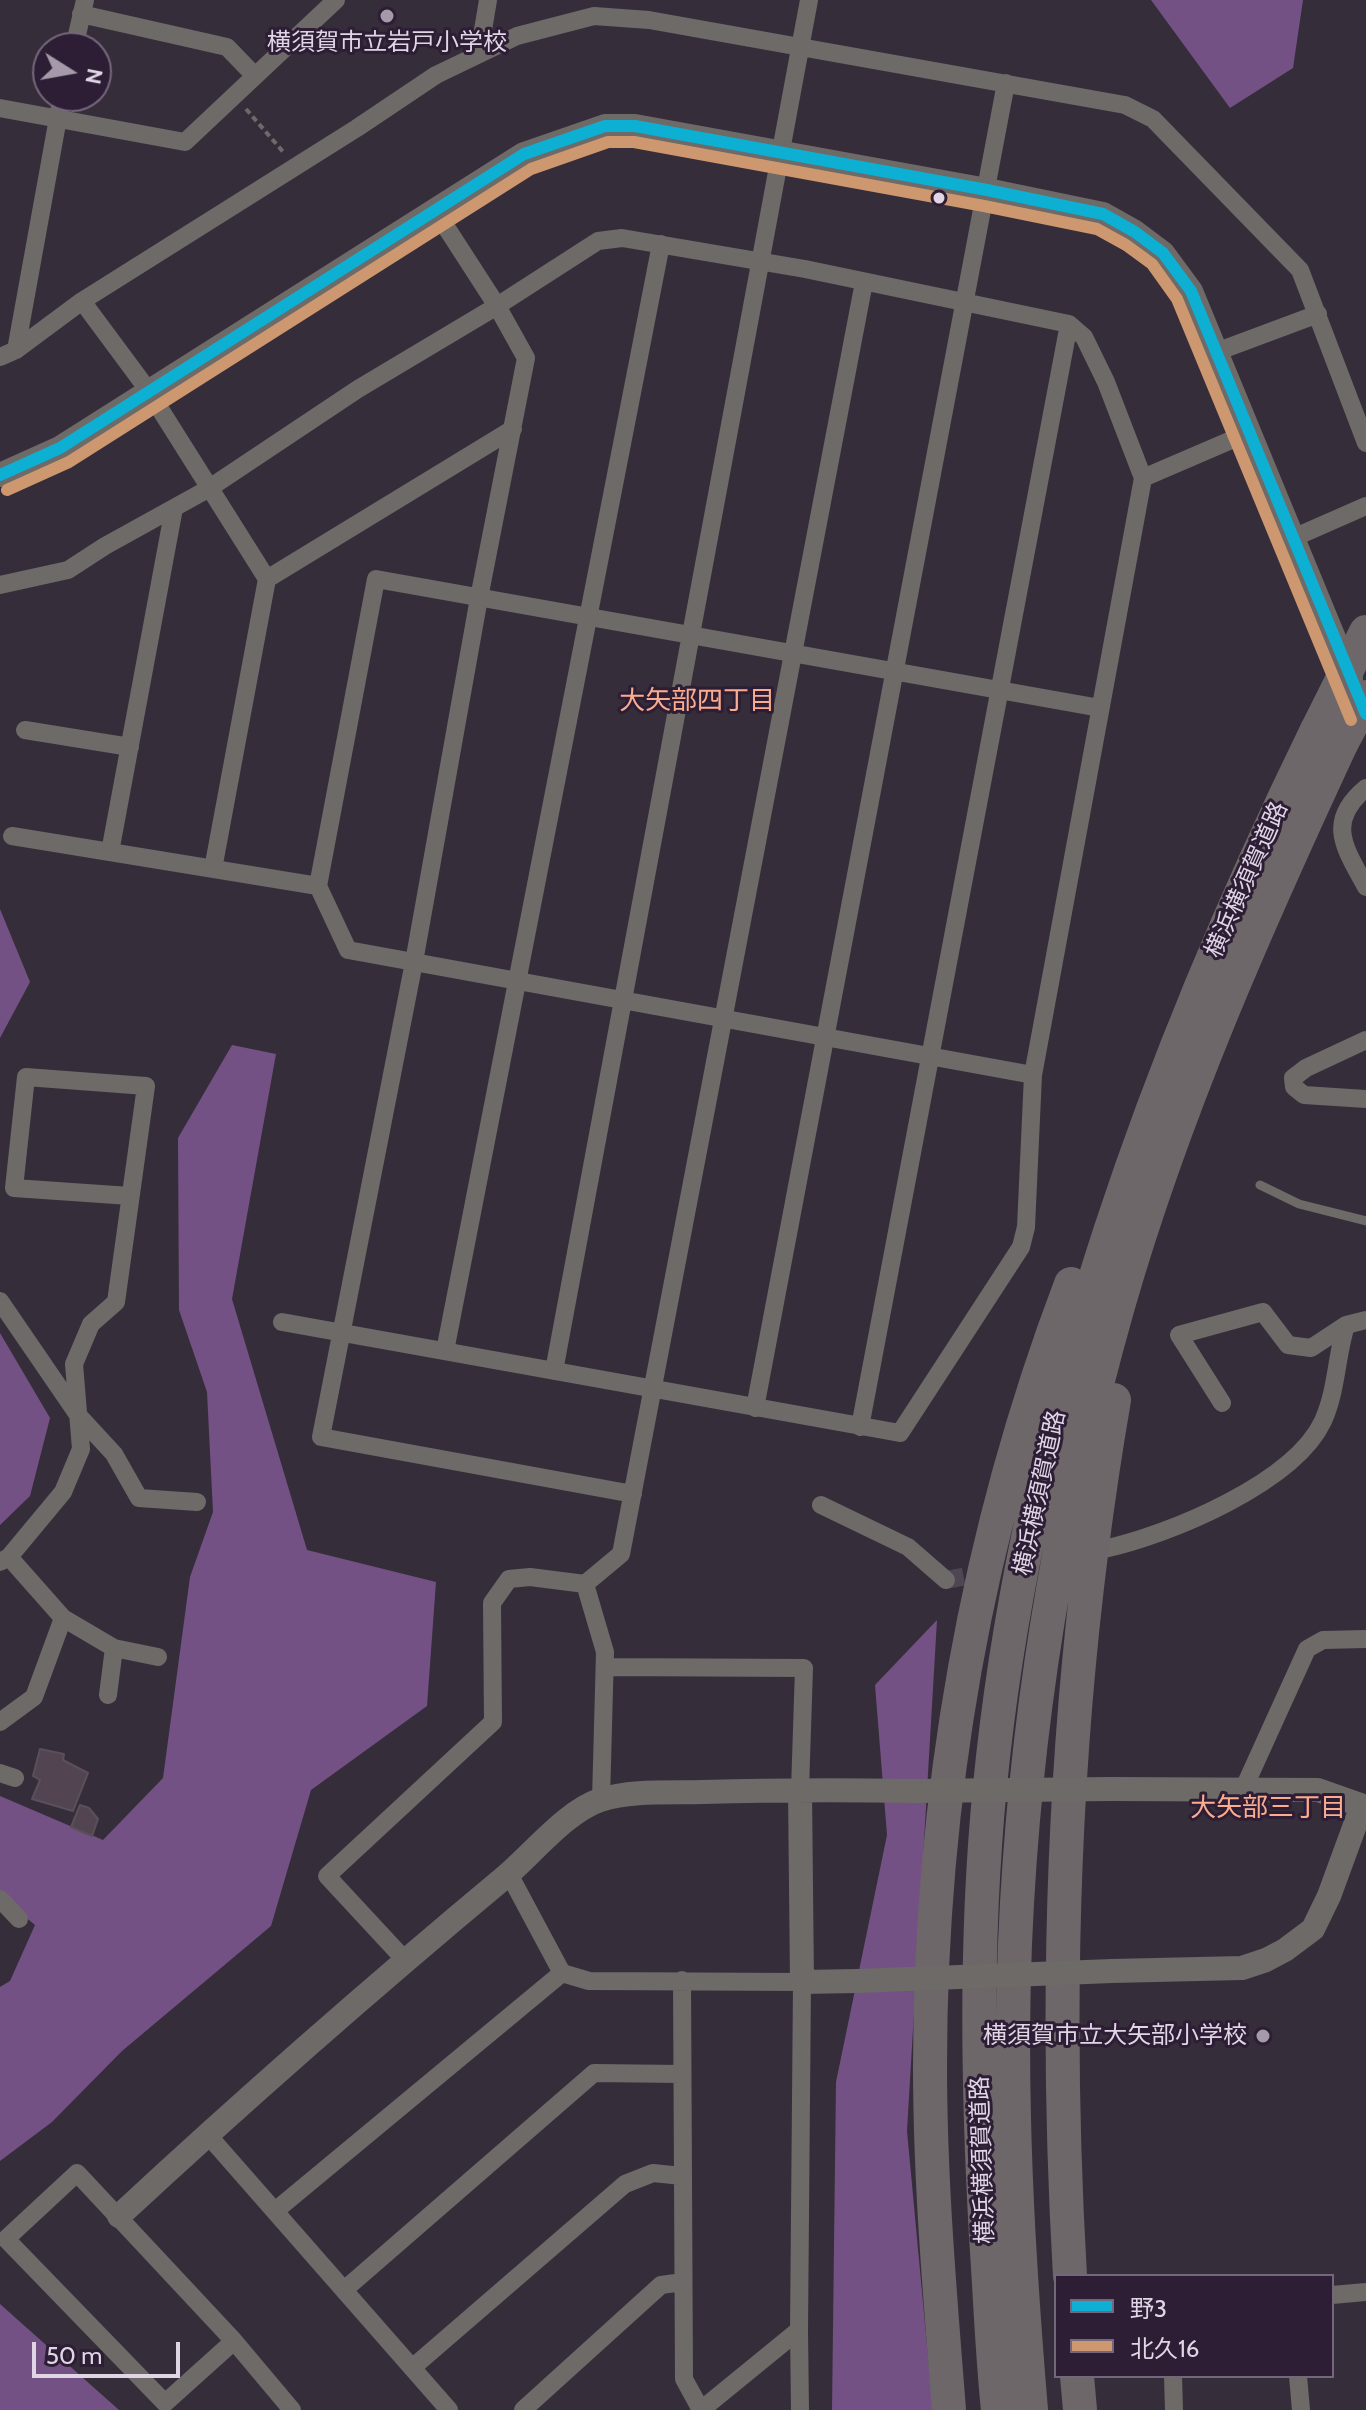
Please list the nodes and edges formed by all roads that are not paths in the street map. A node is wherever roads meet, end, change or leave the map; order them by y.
1 (336, 0) edge
2 (488, 0) edge
3 (809, 0) edge
4 (83, 7) edge
5 (595, 8) edge
6 (78, 32) edge
7 (800, 48) junction
8 (479, 54) junction
9 (255, 76) junction
10 (1006, 83) junction
11 (0, 108) edge
12 (58, 112) edge
13 (57, 118) junction
14 (779, 151) junction
15 (987, 190) junction
16 (435, 210) junction
17 (661, 244) junction
18 (760, 261) junction
19 (864, 282) junction
20 (82, 301) junction
21 (966, 303) junction
22 (497, 306) junction
23 (1318, 314) junction
24 (1069, 324) junction
25 (1216, 352) junction
26 (8, 354) edge
27 (148, 390) junction
28 (513, 429) junction
29 (1250, 432) junction
30 (1366, 443) edge
31 (0, 475) edge
32 (1143, 478) junction
33 (208, 489) junction
34 (1366, 506) edge
35 (174, 508) junction
36 (1293, 538) junction
37 (267, 579) junction
38 (0, 585) edge
39 (479, 598) junction
40 (587, 617) junction
41 (1366, 632) edge
42 (690, 635) junction
43 (793, 654) junction
44 (895, 672) junction
45 (999, 690) junction
46 (1366, 697) edge
47 (1100, 708) junction
48 (1366, 714) edge
49 (25, 730) dead end
50 (1329, 737) junction
51 (130, 747) junction
52 (1366, 788) edge
53 (12, 836) dead end
54 (1265, 836) junction
55 (110, 852) junction
56 (213, 869) junction
57 (318, 886) junction
58 (1366, 887) edge
59 (414, 962) junction
60 (516, 980) junction
61 (622, 1000) junction
62 (723, 1018) junction
63 (827, 1038) junction
64 (1366, 1040) edge
65 (930, 1056) junction
66 (1033, 1075) junction
67 (1366, 1099) edge
68 (1171, 1142) junction
69 (1260, 1185) dead end
70 (130, 1196) junction
71 (1366, 1221) edge
72 (0, 1301) edge
73 (1366, 1320) edge
74 (282, 1322) dead end
75 (1346, 1325) junction
76 (342, 1332) junction
77 (445, 1351) junction
78 (554, 1371) junction
79 (653, 1389) junction
80 (1222, 1403) dead end
81 (755, 1408) junction
82 (78, 1415) junction
83 (860, 1427) junction
84 (633, 1494) junction
85 (197, 1502) dead end
86 (821, 1505) dead end
87 (1104, 1549) dead end
88 (4, 1559) edge
89 (946, 1580) dead end
90 (585, 1584) junction
91 (63, 1618) junction
92 (1366, 1639) edge
93 (114, 1648) junction
94 (158, 1657) dead end
95 (605, 1667) junction
96 (108, 1695) dead end
97 (0, 1722) edge
98 (800, 1790) junction
99 (1243, 1790) junction
100 (601, 1800) junction
101 (1364, 1806) edge
102 (509, 1874) junction
103 (0, 1899) edge
104 (19, 1919) dead end
105 (404, 1959) junction
106 (562, 1973) junction
107 (682, 1980) junction
108 (802, 1982) junction
109 (681, 2074) junction
110 (207, 2134) junction
111 (682, 2176) junction
112 (275, 2211) junction
113 (119, 2216) junction
114 (1070, 2274) edge
115 (683, 2282) junction
116 (344, 2290) junction
117 (1366, 2292) edge
118 (1334, 2295) edge
119 (799, 2330) junction
120 (234, 2341) junction
121 (412, 2368) junction
122 (1077, 2378) edge
123 (1173, 2378) edge
124 (1298, 2378) edge
125 (292, 2410) edge
126 (449, 2410) edge
127 (523, 2410) edge
128 (701, 2410) edge
129 (800, 2410) edge
130 (949, 2410) edge
131 (998, 2410) edge
132 (1031, 2410) edge
133 (1080, 2410) edge
134 (1174, 2410) edge
135 (1301, 2410) edge

1 - 9 street
2 - 8 street
3 - 7 street
4 - 6 street
4 - 9 street
5 - 7 street
5 - 8 street
7 - 10 street
7 - 14 street
8 - 20 street
9 - 13 street
10 - 15 street
10 - 23 street
11 - 13 street
12 - 13 street
13 - 26 street
14 - 15 street
14 - 16 street
14 - 18 street
15 - 21 street
15 - 25 street
16 - 22 street
16 - 27 street
17 - 18 street
17 - 22 street
17 - 40 street
18 - 19 street
18 - 42 street
19 - 21 street
19 - 43 street
20 - 26 street
20 - 27 street
21 - 24 street
21 - 44 street
22 - 28 street
22 - 33 street
23 - 25 street
23 - 30 street
24 - 32 street
24 - 45 street
25 - 29 street
27 - 31 street
27 - 33 street
28 - 37 street
28 - 39 street
29 - 32 street
29 - 36 street
32 - 47 street
33 - 35 street
33 - 37 street
34 - 36 street
35 - 38 street
35 - 51 street
36 - 48 street
37 - 56 street
39 - 40 street
39 - 57 street
39 - 59 street
40 - 42 street
40 - 60 street
41 - 50 highway, 横浜横須賀道路, bridge
42 - 43 street
42 - 61 street
43 - 44 street
43 - 62 street
44 - 45 street
44 - 63 street
45 - 47 street
45 - 65 street
46 - 50 highway, 横浜横須賀道路, bridge
47 - 66 street
49 - 51 street
50 - 54 highway, 横浜横須賀道路
50 - 68 highway, 横浜横須賀道路
51 - 55 street
52 - 58 street
53 - 55 street
54 - 130 highway
54 - 131 highway, 横浜横須賀道路
55 - 56 street
56 - 57 street
57 - 59 street
59 - 60 street
59 - 76 street
60 - 61 street
60 - 77 street
61 - 62 street
61 - 78 street
62 - 63 street
62 - 79 street
63 - 65 street
63 - 81 street
64 - 67 street
65 - 66 street
65 - 83 street
66 - 83 street
68 - 114 highway
68 - 132 highway, 横浜横須賀道路
69 - 71 lane
70 - 70 street
70 - 82 street
72 - 82 street
73 - 75 street
74 - 76 street
75 - 80 street
75 - 87 street
76 - 77 street
76 - 84 street
77 - 78 street
78 - 79 street
79 - 81 street
79 - 84 street
81 - 83 street
82 - 85 street
82 - 88 street
84 - 90 street
86 - 89 street
88 - 91 street
90 - 95 street
90 - 105 street
91 - 93 street
91 - 97 street
92 - 99 street
93 - 94 street
93 - 96 street
95 - 98 street
95 - 100 street
98 - 99 street, bridge
98 - 100 street
98 - 108 street
99 - 101 street
100 - 102 street
101 - 108 street, bridge
102 - 105 street
102 - 106 street
103 - 104 street
105 - 110 street
106 - 107 street
106 - 112 street
107 - 108 street
107 - 109 street
108 - 119 street
109 - 111 street
109 - 116 street
110 - 112 street
110 - 113 street
111 - 115 street
111 - 121 street
112 - 116 street
113 - 120 street
113 - 120 street
115 - 127 street
115 - 128 street
116 - 121 street
117 - 118 street
119 - 128 street
119 - 129 street
120 - 125 street
121 - 126 street
122 - 133 highway
123 - 134 street
124 - 135 street

